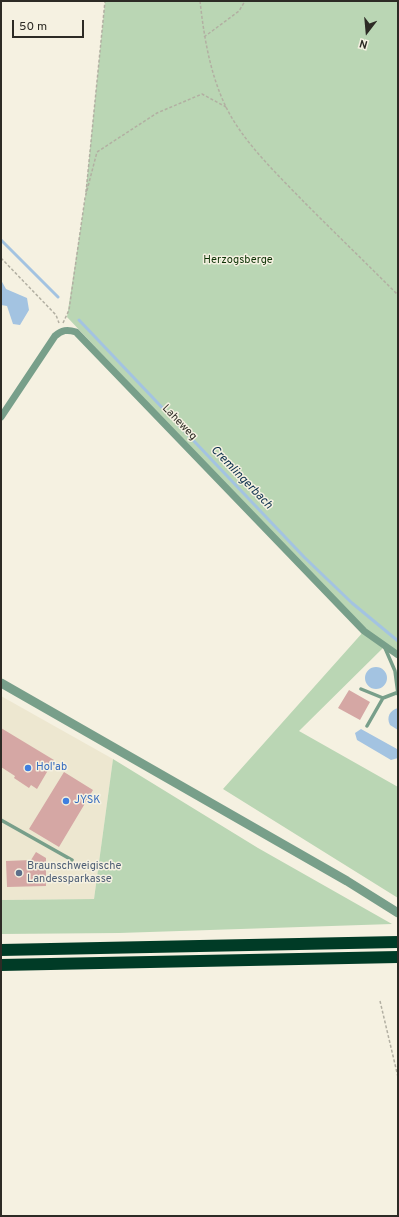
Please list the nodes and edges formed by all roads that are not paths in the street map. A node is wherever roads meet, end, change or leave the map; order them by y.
1 (1, 417) edge
2 (385, 647) junction
3 (398, 655) edge
4 (1, 683) edge
5 (361, 689) dead end
6 (397, 694) edge
7 (383, 698) junction
8 (367, 726) dead end
9 (1, 820) edge
10 (72, 860) dead end
11 (398, 912) edge
12 (398, 942) edge
13 (1, 950) edge
14 (398, 957) edge
15 (1, 965) edge

1 - 2 street, Laheweg
2 - 3 street, Laheweg
2 - 6 lane
4 - 11 street
5 - 7 lane
6 - 7 lane
7 - 8 lane
9 - 10 lane
12 - 13 highway
14 - 15 highway

